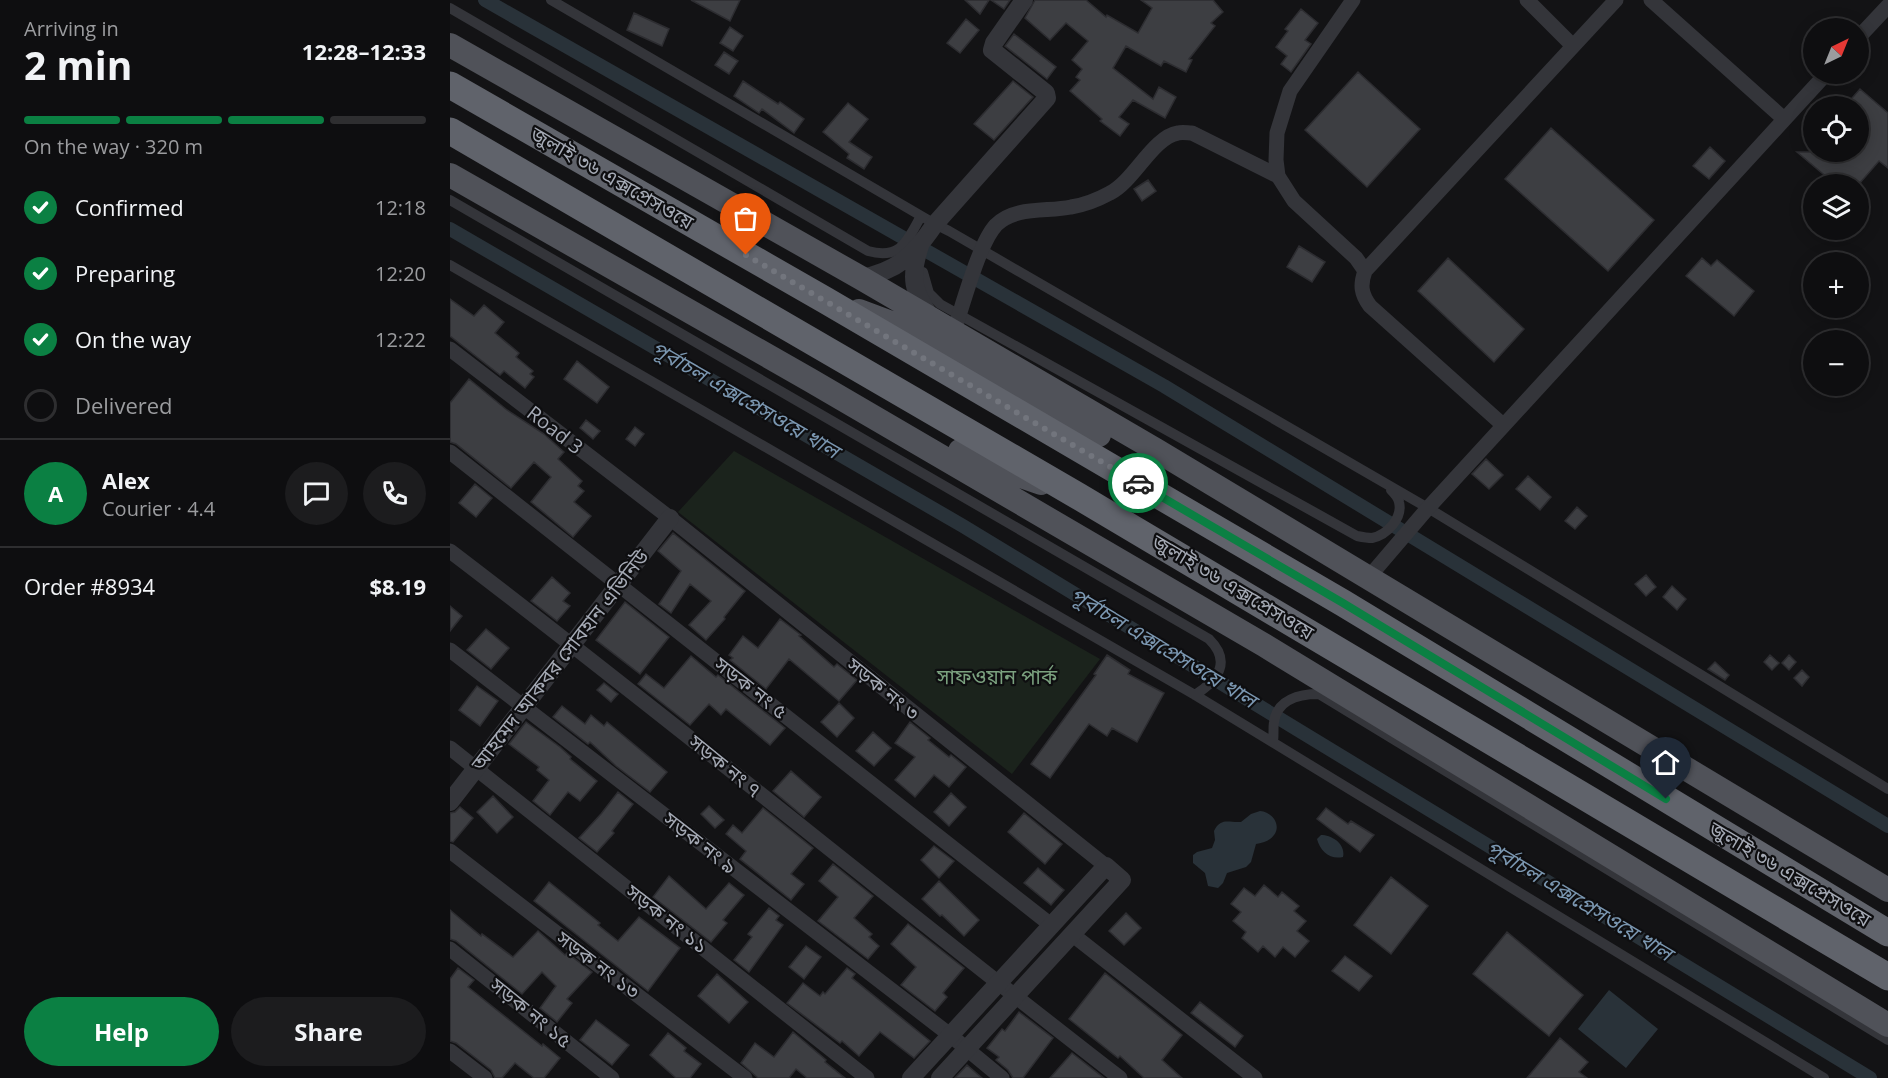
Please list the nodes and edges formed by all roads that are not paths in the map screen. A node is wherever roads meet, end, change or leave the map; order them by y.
1 (551, 0) edge
2 (1024, 0) edge
3 (1353, 0) edge
4 (1527, 0) edge
5 (1616, 0) edge
6 (1651, 0) edge
7 (1888, 6) edge
8 (450, 8) edge
9 (1869, 26) edge
10 (450, 45) edge
11 (1573, 46) junction
12 (1817, 84) edge
13 (450, 85) edge
14 (1784, 119) junction
15 (450, 131) edge
16 (450, 175) edge
17 (1278, 176) junction
18 (450, 200) edge
19 (928, 220) junction
20 (921, 245) junction
21 (450, 265) edge
22 (1365, 271) junction
23 (861, 278) junction
24 (919, 280) junction
25 (825, 300) junction
26 (932, 319) junction
27 (954, 331) junction
28 (450, 348) edge
29 (810, 380) junction
30 (1503, 425) junction
31 (1156, 450) junction
32 (450, 452) edge
33 (1385, 483) junction
34 (1078, 496) junction
35 (1428, 508) junction
36 (666, 515) junction
37 (450, 550) edge
38 (1369, 577) junction
39 (614, 581) junction
40 (568, 641) junction
41 (450, 650) edge
42 (1195, 695) junction
43 (519, 703) junction
44 (1273, 742) junction
45 (450, 748) edge
46 (472, 765) junction
47 (450, 783) edge
48 (1888, 789) edge
49 (450, 802) edge
50 (450, 851) edge
51 (1106, 866) junction
52 (1888, 890) edge
53 (1052, 925) junction
54 (1888, 933) edge
55 (1070, 938) junction
56 (450, 949) edge
57 (1888, 977) edge
58 (998, 983) junction
59 (1015, 997) junction
60 (1888, 1025) edge
61 (950, 1035) junction
62 (1888, 1040) edge
63 (967, 1049) junction
64 (450, 1051) edge
65 (485, 1078) edge
66 (612, 1078) edge
67 (745, 1078) edge
68 (867, 1078) edge
69 (911, 1078) edge
70 (940, 1078) edge
71 (1002, 1078) edge
72 (1120, 1078) edge
73 (1255, 1078) edge
74 (1824, 1078) edge

1 - 19 street
2 - 19 street
3 - 17 street
4 - 11 street
5 - 11 street
6 - 14 street
7 - 9 street
8 - 19 street
10 - 23 main road
11 - 22 street
12 - 14 street
13 - 25 highway, জুলাই ৩৬ এক্সপ্রেসওয়ে
14 - 30 street
15 - 34 highway, জুলাই ৩৬ এক্সপ্রেসওয়ে
16 - 29 main road
17 - 22 street
17 - 27 street
18 - 42 street
19 - 20 street
19 - 33 street
20 - 23 street
20 - 24 street
21 - 42 street
22 - 30 street
23 - 26 main road
24 - 26 street
24 - 33 street
25 - 31 main road
25 - 54 highway, জুলাই ৩৬ এক্সপ্রেসওয়ে
26 - 27 main road
27 - 31 main road
28 - 36 street, Road 3
29 - 34 main road
29 - 60 main road
30 - 35 street
31 - 38 main road
32 - 39 street, সড়ক নং ৫
33 - 35 street
34 - 57 highway, জুলাই ৩৬ এক্সপ্রেসওয়ে
35 - 38 street
35 - 48 street
36 - 39 street, আহমেদ আকবর সোবহান এভিনিউ
36 - 51 street, সড়ক নং ৩
37 - 40 street, সড়ক নং ৭
38 - 52 main road
39 - 40 street, আহমেদ আকবর সোবহান এভিনিউ
39 - 53 street, সড়ক নং ৫
40 - 43 street, আহমেদ আকবর সোবহান এভিনিউ
40 - 58 street, সড়ক নং ৭
41 - 43 street, সড়ক নং ৯
42 - 44 street
43 - 46 street, আহমেদ আকবর সোবহান এভিনিউ
43 - 61 street, সড়ক নং ৯
44 - 62 street
44 - 74 street
45 - 46 street, সড়ক নং ১১
46 - 47 street, আহমেদ আকবর সোবহান এভিনিউ
46 - 49 street, আহমেদ আকবর সোবহান এভিনিউ
46 - 68 street, সড়ক নং ১১
50 - 67 street, সড়ক নং ১৩
51 - 53 street
51 - 55 street
53 - 55 street
53 - 58 street
55 - 59 street
55 - 73 street
56 - 66 street, সড়ক নং ১৫
58 - 59 street, সড়ক নং ৭
58 - 61 street
59 - 63 street
59 - 72 street, সড়ক নং ৭
61 - 63 street, সড়ক নং ৯
61 - 69 street
63 - 70 street
63 - 71 street, সড়ক নং ৯
64 - 65 street

